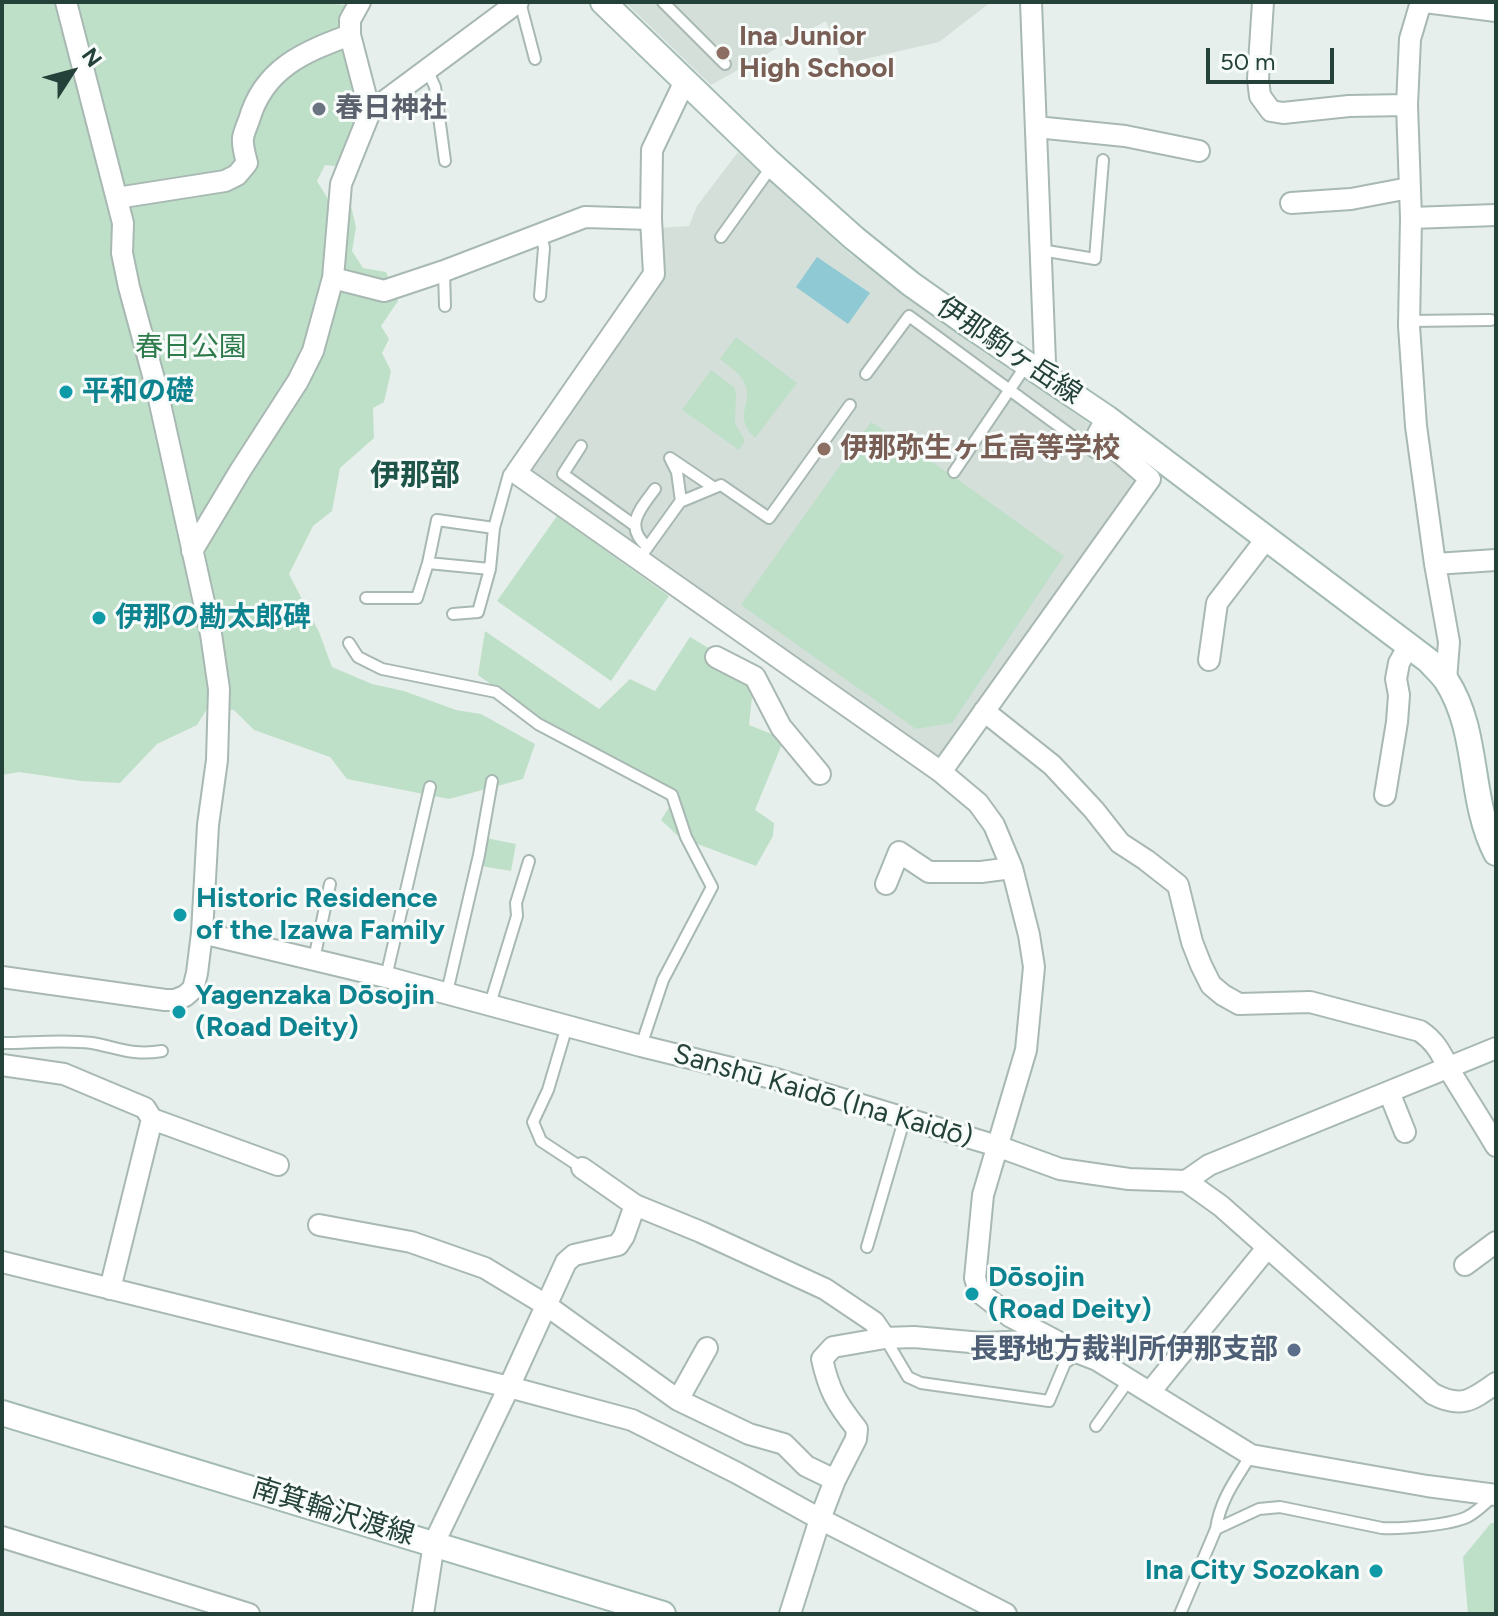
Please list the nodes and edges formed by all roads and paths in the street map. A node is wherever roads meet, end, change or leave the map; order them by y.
1 (66, 2) edge
2 (360, 2) edge
3 (519, 2) edge
4 (603, 2) edge
5 (663, 2) edge
6 (1031, 2) edge
7 (1263, 2) edge
8 (1423, 2) edge
9 (1496, 11) edge
10 (350, 35) junction
11 (535, 59) dead end
12 (725, 64) dead end
13 (427, 69) junction
14 (685, 81) junction
15 (1407, 105) junction
16 (370, 112) junction
17 (1036, 127) junction
18 (1199, 151) dead end
19 (1103, 160) dead end
20 (445, 161) dead end
21 (772, 166) junction
22 (1409, 188) junction
23 (117, 198) junction
24 (1291, 203) dead end
25 (1496, 215) edge
26 (1411, 218) junction
27 (651, 219) junction
28 (541, 234) junction
29 (721, 237) dead end
30 (1041, 250) junction
31 (444, 271) junction
32 (333, 278) junction
33 (540, 296) dead end
34 (445, 306) dead end
35 (1491, 320) dead end
36 (1409, 321) junction
37 (1027, 364) junction
38 (866, 374) dead end
39 (1050, 380) junction
40 (1009, 390) junction
41 (850, 405) dead end
42 (1107, 418) junction
43 (581, 446) dead end
44 (1094, 452) dead end
45 (954, 472) dead end
46 (512, 474) junction
47 (713, 487) junction
48 (655, 489) dead end
49 (681, 501) junction
50 (634, 525) junction
51 (494, 528) junction
52 (1266, 539) junction
53 (192, 551) junction
54 (643, 553) junction
55 (1496, 560) edge
56 (428, 563) junction
57 (1435, 564) junction
58 (490, 569) junction
59 (366, 598) dead end
60 (453, 614) dead end
61 (349, 643) dead end
62 (1409, 645) junction
63 (716, 657) dead end
64 (1209, 660) dead end
65 (1446, 680) junction
66 (984, 711) junction
67 (941, 772) junction
68 (820, 774) dead end
69 (492, 781) dead end
70 (430, 787) dead end
71 (1385, 795) dead end
72 (1496, 853) edge
73 (529, 861) dead end
74 (1012, 868) junction
75 (330, 884) dead end
76 (886, 884) dead end
77 (202, 933) junction
78 (314, 959) junction
79 (2, 977) edge
80 (386, 977) junction
81 (447, 992) junction
82 (490, 1004) junction
83 (567, 1026) junction
84 (2, 1043) edge
85 (641, 1046) junction
86 (1496, 1048) edge
87 (162, 1051) dead end
88 (2, 1065) edge
89 (1448, 1068) junction
90 (1389, 1092) junction
91 (905, 1117) junction
92 (152, 1119) junction
93 (1405, 1132) dead end
94 (1493, 1134) edge
95 (997, 1146) junction
96 (278, 1165) dead end
97 (582, 1168) joint
98 (1186, 1181) junction
99 (635, 1205) junction
100 (319, 1225) dead end
101 (1496, 1242) edge
102 (867, 1247) dead end
103 (1267, 1248) junction
104 (2, 1262) edge
105 (1465, 1265) dead end
106 (110, 1289) junction
107 (546, 1305) junction
108 (885, 1338) junction
109 (1054, 1340) junction
110 (707, 1348) dead end
111 (1079, 1353) junction
112 (1129, 1380) junction
113 (1496, 1383) edge
114 (509, 1387) junction
115 (1150, 1392) junction
116 (678, 1400) junction
117 (2, 1413) edge
118 (1096, 1426) dead end
119 (1251, 1455) junction
120 (835, 1480) junction
121 (1495, 1495) edge
122 (820, 1519) junction
123 (1216, 1529) junction
124 (2, 1537) edge
125 (434, 1543) junction
126 (249, 1614) edge
127 (423, 1614) edge
128 (663, 1614) edge
129 (790, 1614) edge
130 (1006, 1614) edge
131 (1180, 1614) edge

1 - 23 street
2 - 10 street
3 - 11 lane
3 - 13 street
4 - 14 main road, 伊那駒ヶ岳線
5 - 12 lane
6 - 17 street
7 - 15 street
8 - 9 street
8 - 15 street
10 - 16 street
10 - 23 street
13 - 16 street
13 - 20 lane
14 - 21 main road, 伊那駒ヶ岳線
14 - 27 street
15 - 22 street
16 - 32 street
17 - 18 street
17 - 30 street
19 - 30 lane
21 - 29 lane
21 - 37 main road, 伊那駒ヶ岳線
22 - 24 street
22 - 26 street
23 - 53 street
25 - 26 street
26 - 36 street
27 - 28 street
27 - 46 street
28 - 31 street
28 - 33 lane
30 - 39 street
31 - 32 street
31 - 34 lane
32 - 53 street
35 - 36 lane
36 - 57 street
37 - 39 main road, 伊那駒ヶ岳線
37 - 40 lane
38 - 40 lane
39 - 42 main road, 伊那駒ヶ岳線
40 - 44 lane
40 - 45 lane
41 - 47 lane
42 - 52 main road, 伊那駒ヶ岳線
42 - 66 street
43 - 50 lane
46 - 51 lane
46 - 54 street
47 - 49 lane
47 - 49 lane
48 - 50 lane
49 - 54 lane
50 - 54 lane
51 - 56 lane
51 - 58 lane
52 - 62 main road, 伊那駒ヶ岳線
52 - 64 street
53 - 77 street
54 - 67 street
55 - 57 street
56 - 58 lane
56 - 59 lane
57 - 65 street
58 - 60 lane
61 - 85 lane
62 - 65 main road, 伊那駒ヶ岳線
62 - 71 street
63 - 68 street
65 - 72 main road, 伊那駒ヶ岳線
66 - 67 street
66 - 89 street
67 - 74 street
69 - 81 lane
70 - 80 lane
73 - 82 lane
74 - 76 street
74 - 95 street
75 - 78 lane
77 - 78 street, Sanshū Kaidō (Ina Kaidō)
77 - 79 street
78 - 80 street, Sanshū Kaidō (Ina Kaidō)
80 - 81 street, Sanshū Kaidō (Ina Kaidō)
81 - 82 street, Sanshū Kaidō (Ina Kaidō)
82 - 83 street, Sanshū Kaidō (Ina Kaidō)
83 - 85 street, Sanshū Kaidō (Ina Kaidō)
83 - 97 lane
84 - 87 lane
85 - 91 street, Sanshū Kaidō (Ina Kaidō)
86 - 89 street
88 - 92 street
89 - 90 street
89 - 94 street
90 - 93 street
90 - 98 street
91 - 95 street, Sanshū Kaidō (Ina Kaidō)
91 - 102 lane
92 - 96 street
92 - 106 street
95 - 98 street
95 - 109 street, Sanshū Kaidō (Ina Kaidō)
97 - 99 street
98 - 103 street
99 - 107 street
99 - 108 street
100 - 107 street
101 - 105 street
103 - 113 street
103 - 115 street
104 - 106 street
106 - 114 street
107 - 114 street
107 - 116 street
108 - 109 street
108 - 111 lane
108 - 120 street
109 - 111 street, Sanshū Kaidō (Ina Kaidō)
110 - 116 street
111 - 112 street, Sanshū Kaidō (Ina Kaidō)
112 - 115 street, Sanshū Kaidō (Ina Kaidō)
112 - 118 lane
114 - 122 street
114 - 125 street
115 - 119 street, Sanshū Kaidō (Ina Kaidō)
116 - 120 street
117 - 125 main road, 南箕輪沢渡線
119 - 121 street, Sanshū Kaidō (Ina Kaidō)
119 - 123 lane
120 - 122 street
121 - 123 lane
122 - 129 street
122 - 130 street
123 - 131 lane
124 - 126 street
125 - 127 street
125 - 128 main road, 南箕輪沢渡線

